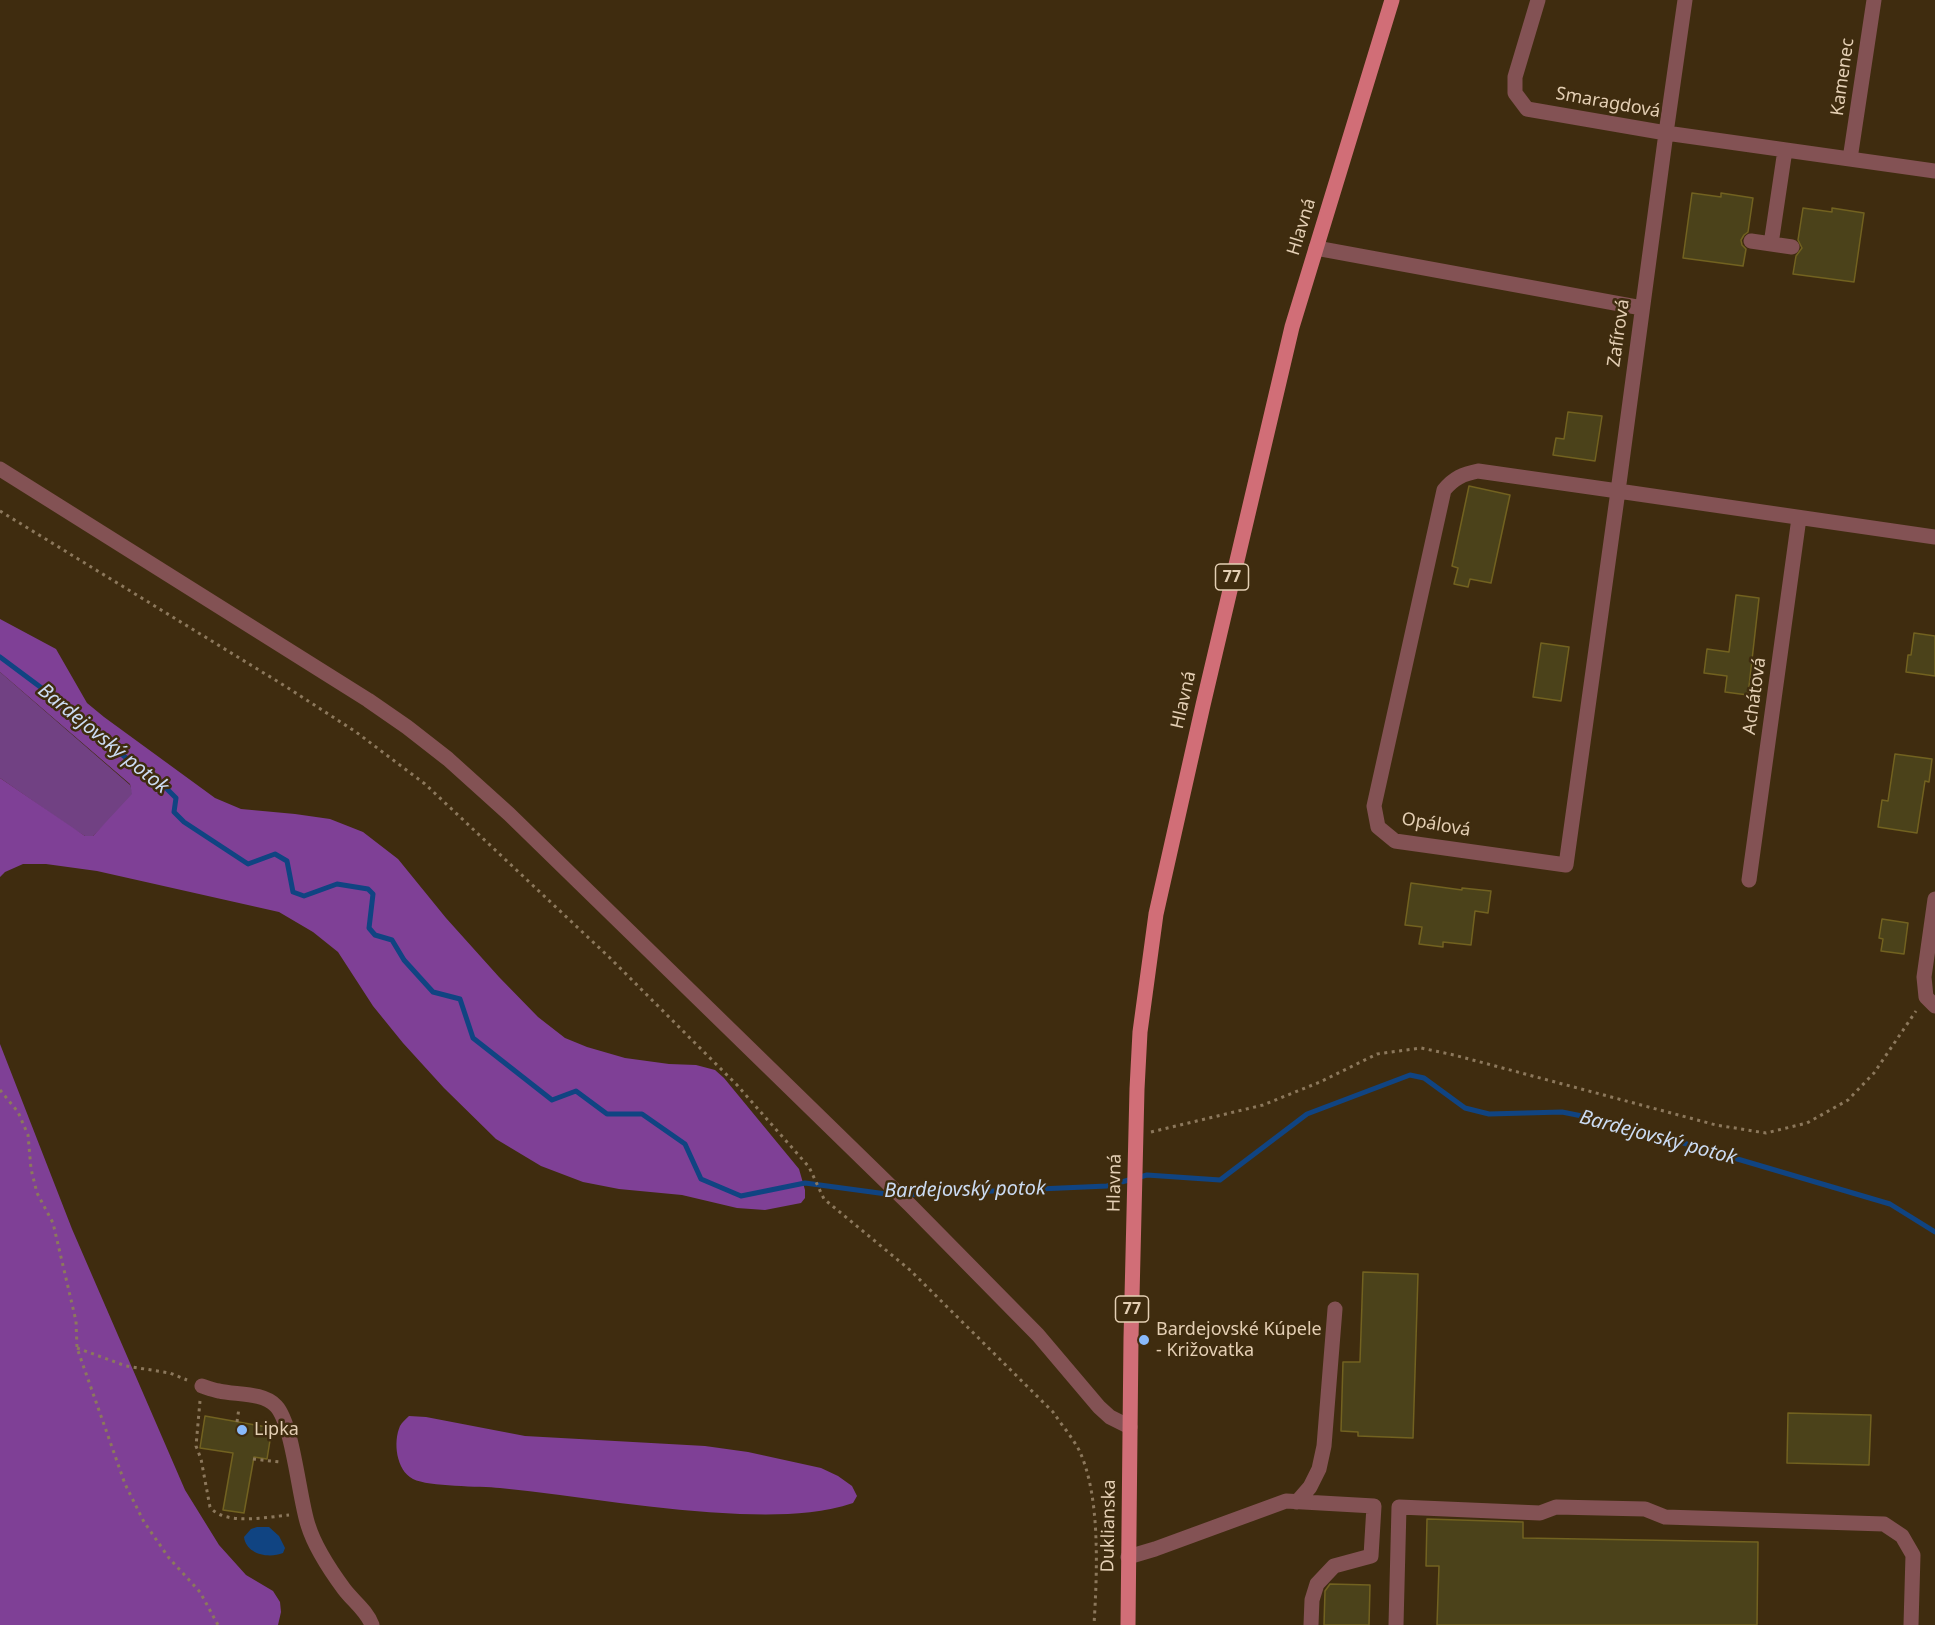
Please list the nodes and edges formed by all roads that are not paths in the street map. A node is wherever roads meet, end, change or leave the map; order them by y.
1 (1392, 0) edge
2 (1538, 0) edge
3 (1685, 0) edge
4 (1874, 0) edge
5 (1666, 133) junction
6 (1785, 150) junction
7 (1850, 159) junction
8 (1935, 171) edge
9 (1751, 241) dead end
10 (1771, 244) junction
11 (1792, 247) dead end
12 (1316, 248) junction
13 (1642, 308) junction
14 (0, 469) edge
15 (1618, 491) junction
16 (1799, 518) junction
17 (1935, 537) edge
18 (1749, 879) dead end
19 (1935, 899) edge
20 (1930, 1001) edge
21 (1335, 1309) dead end
22 (202, 1386) road end
23 (1130, 1427) junction
24 (1297, 1502) junction
25 (1374, 1506) junction
26 (1399, 1507) junction
27 (1128, 1557) junction
28 (372, 1625) edge
29 (1128, 1625) edge
30 (1311, 1625) edge
31 (1396, 1625) edge
32 (1911, 1625) edge

1 - 12 main road, Hlavná / 77
2 - 5 street, Smaragdová
3 - 5 street, Smaragdová
4 - 7 street, Kamenec
5 - 6 street
5 - 13 street, Zafírová
6 - 7 street
6 - 10 street
7 - 8 street
9 - 10 street
10 - 11 street
12 - 13 street
12 - 23 main road, Hlavná / 77
13 - 15 street, Zafírová
14 - 23 street
15 - 15 street, Opálová
15 - 16 street
16 - 17 street
16 - 18 street, Achátová
19 - 20 street
21 - 24 street
22 - 28 street
23 - 27 main road, Duklianska / 77
24 - 25 street
24 - 27 street
25 - 26 street
25 - 30 street
26 - 31 street
26 - 32 street
27 - 29 main road, Duklianska / 77

